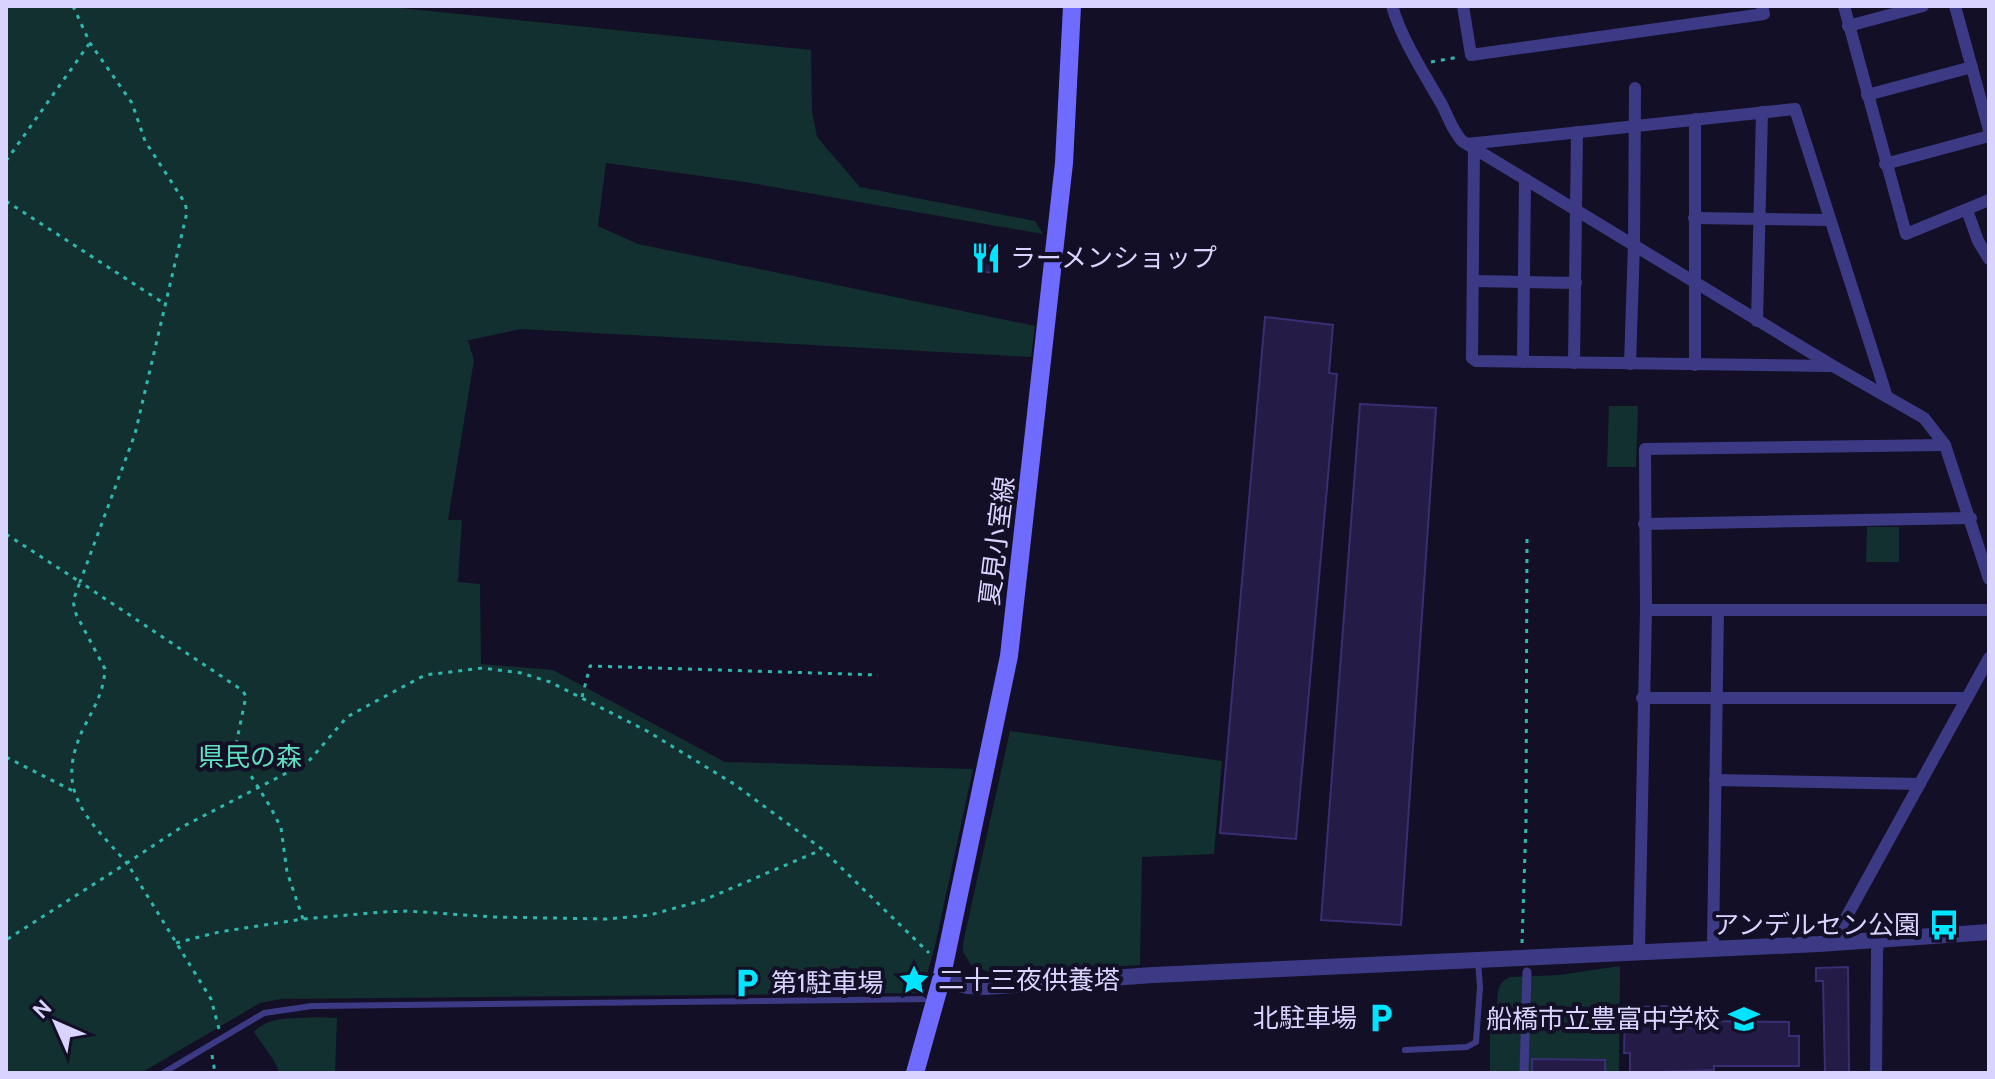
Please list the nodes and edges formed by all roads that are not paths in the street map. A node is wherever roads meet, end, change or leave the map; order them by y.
1 (1072, 6) edge
2 (1392, 6) edge
3 (1463, 6) edge
4 (1762, 6) edge
5 (1844, 6) edge
6 (1923, 6) edge
7 (1955, 6) edge
8 (1848, 26) junction
9 (1972, 67) junction
10 (1635, 88) dead end
11 (1867, 95) junction
12 (1762, 112) junction
13 (1695, 119) junction
14 (1634, 126) junction
15 (1989, 130) edge
16 (1577, 132) junction
17 (1989, 136) edge
18 (1470, 146) junction
19 (1885, 164) junction
20 (1525, 179) junction
21 (1989, 200) edge
22 (1967, 210) junction
23 (1577, 211) junction
24 (1694, 218) junction
25 (1760, 220) junction
26 (1829, 220) junction
27 (1634, 245) junction
28 (1989, 259) edge
29 (1473, 281) junction
30 (1524, 282) junction
31 (1694, 282) junction
32 (1576, 283) junction
33 (1757, 321) junction
34 (1523, 362) junction
35 (1574, 363) junction
36 (1630, 364) junction
37 (1695, 365) junction
38 (1833, 366) junction
39 (1887, 397) junction
40 (1945, 445) junction
41 (1971, 518) junction
42 (1644, 524) junction
43 (1989, 579) edge
44 (1646, 610) junction
45 (1718, 610) junction
46 (1989, 610) edge
47 (1989, 658) edge
48 (1642, 698) junction
49 (1716, 698) junction
50 (1967, 698) junction
51 (1715, 780) junction
52 (1920, 784) junction
53 (1989, 932) edge
54 (1879, 940) junction
55 (1837, 943) junction
56 (1713, 947) junction
57 (1639, 950) junction
58 (1478, 961) junction
59 (1525, 965) junction
60 (941, 980) junction
61 (936, 999) junction
62 (1405, 1050) dead end
63 (163, 1073) edge
64 (915, 1073) edge
65 (1524, 1073) edge
66 (1876, 1073) edge

1 - 60 main road, 夏見小室線
2 - 18 street
3 - 4 street
5 - 8 street
6 - 8 street
7 - 9 street
8 - 11 street
9 - 11 street
9 - 15 street
10 - 14 street
11 - 19 street
12 - 13 street
12 - 25 street
12 - 26 street
13 - 14 street
13 - 24 street
14 - 16 street
14 - 27 street
16 - 18 street
16 - 23 street
17 - 19 street
18 - 20 street
18 - 29 street
19 - 22 street
20 - 23 street
20 - 30 street
21 - 22 street
22 - 28 street
23 - 27 street
23 - 32 street
24 - 25 street
24 - 31 street
25 - 26 street
25 - 33 street
26 - 39 street
27 - 31 street
27 - 36 street
29 - 30 street
29 - 34 street
30 - 32 street
30 - 34 street
31 - 33 street
31 - 37 street
32 - 35 street
33 - 38 street
34 - 35 street
35 - 36 street
36 - 37 street
37 - 38 street
38 - 39 street
39 - 40 street
40 - 41 street
40 - 42 street
41 - 42 street
41 - 43 street
42 - 44 street
44 - 45 street
44 - 48 street
45 - 46 street
45 - 49 street
47 - 50 street
48 - 49 street
48 - 57 street
49 - 50 street
49 - 51 street
50 - 52 street
51 - 52 street
51 - 56 street
52 - 55 street
53 - 54 street
54 - 55 street
54 - 66 street
55 - 56 street
56 - 57 street
57 - 59 street
58 - 59 street
58 - 60 street
58 - 62 lane
59 - 65 street
60 - 61 main road, 夏見小室線
61 - 63 lane
61 - 64 main road, 夏見小室線

